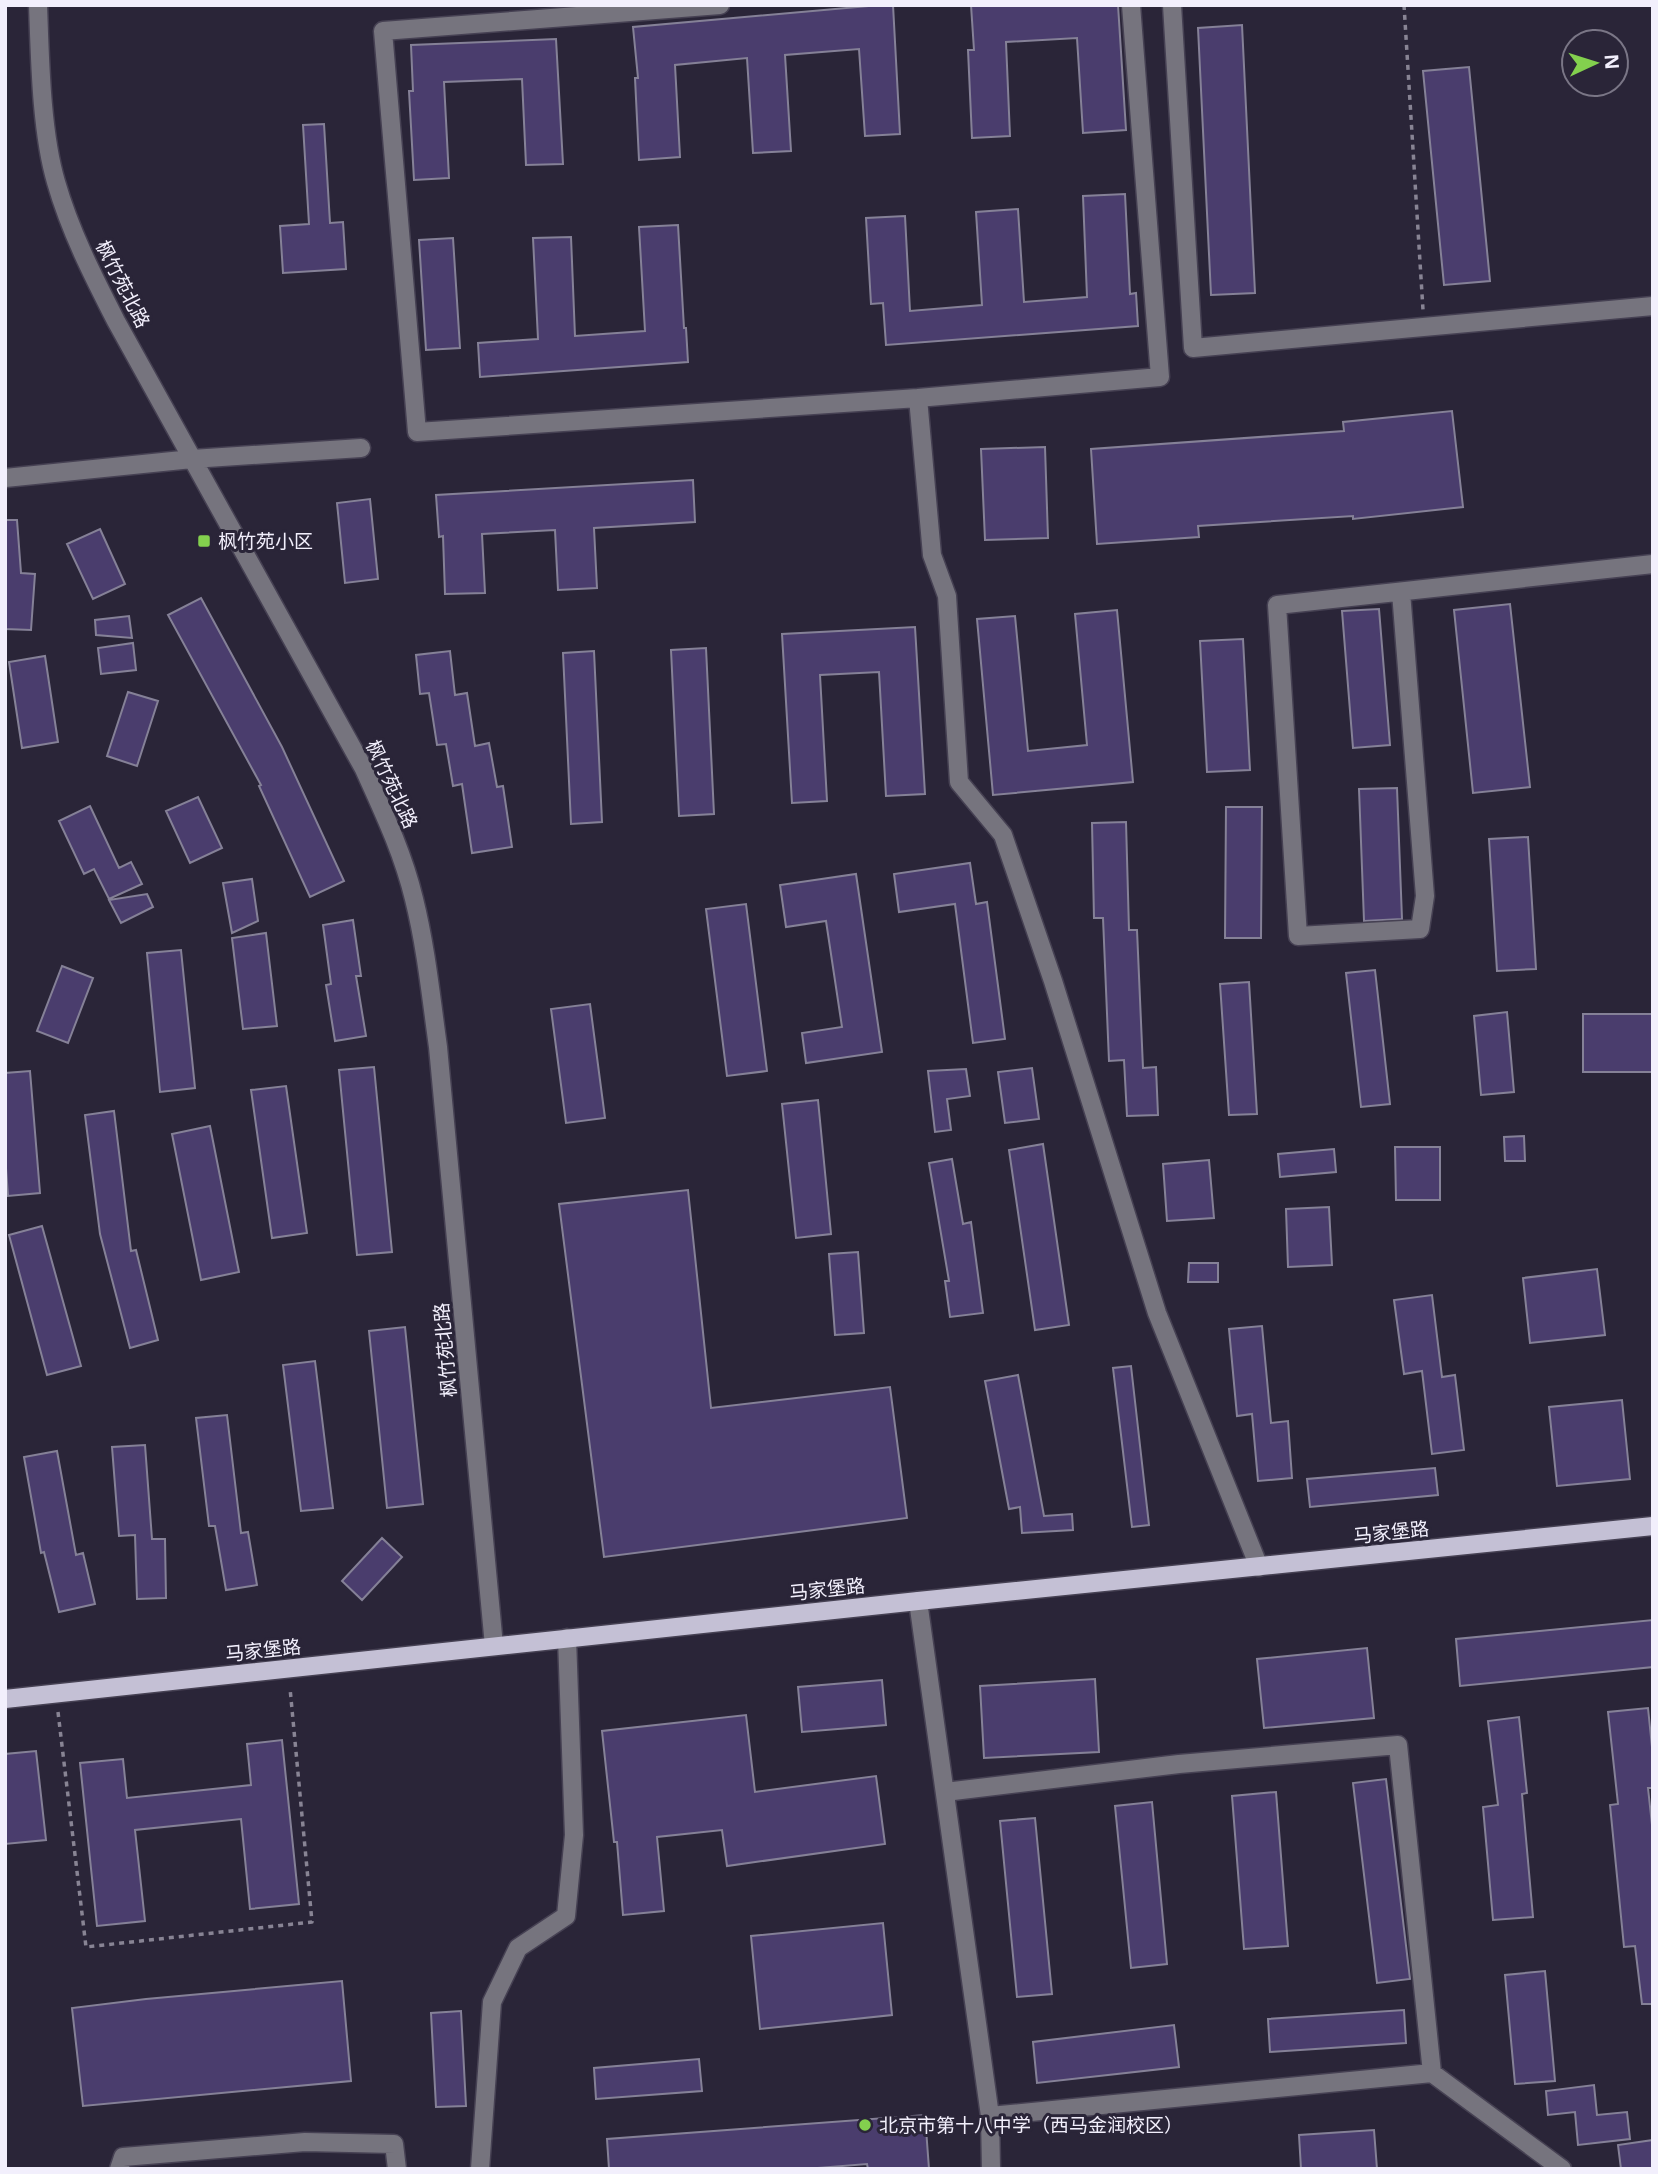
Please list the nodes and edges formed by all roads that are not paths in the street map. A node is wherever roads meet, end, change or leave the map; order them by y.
1 (38, 5) edge
2 (720, 5) edge
3 (1131, 5) edge
4 (1172, 5) edge
5 (1653, 306) edge
6 (918, 398) junction
7 (361, 448) dead end
8 (192, 459) junction
9 (5, 478) edge
10 (1653, 564) edge
11 (1401, 592) junction
12 (1653, 1526) edge
13 (1259, 1567) junction
14 (918, 1601) junction
15 (567, 1639) junction
16 (494, 1646) junction
17 (5, 1699) edge
18 (945, 1792) junction
19 (1432, 2073) junction
20 (990, 2116) junction
21 (119, 2169) edge
22 (397, 2169) edge
23 (480, 2169) edge
24 (992, 2169) edge
25 (1562, 2169) edge

1 - 8 street, 枫竹苑北路
2 - 6 street
3 - 6 street
4 - 5 street
6 - 13 street
7 - 8 street
8 - 9 street
8 - 16 street, 枫竹苑北路
10 - 11 street
11 - 11 street
12 - 13 main road, 马家堡路
13 - 14 main road, 马家堡路
14 - 15 main road, 马家堡路
14 - 18 street
15 - 16 main road, 马家堡路
15 - 23 street
16 - 17 main road, 马家堡路
18 - 19 street
18 - 20 street
19 - 20 street
19 - 25 street
20 - 24 street
21 - 22 street

